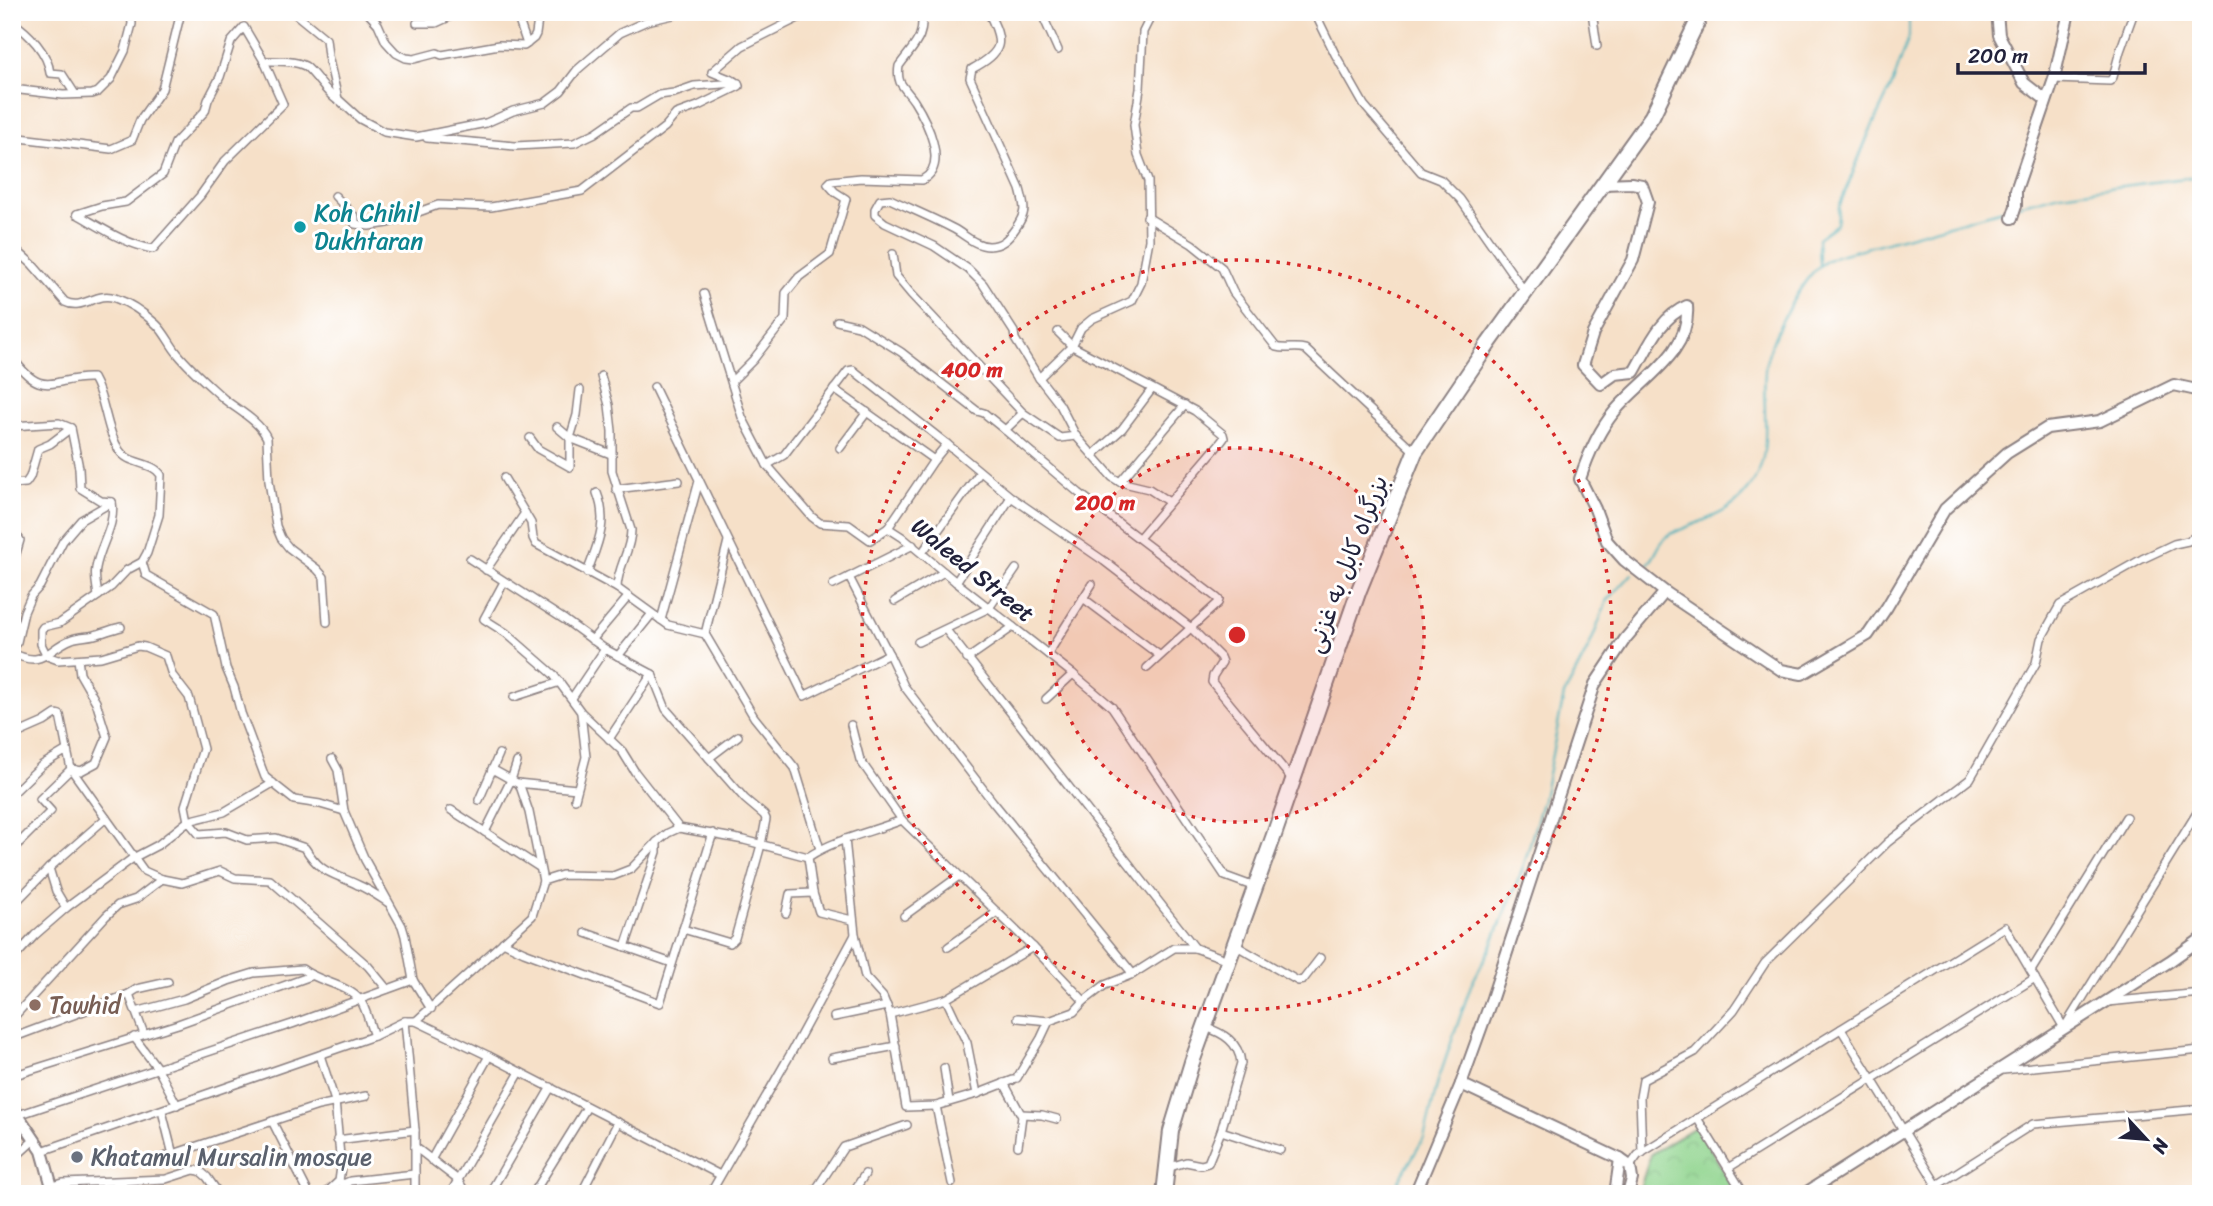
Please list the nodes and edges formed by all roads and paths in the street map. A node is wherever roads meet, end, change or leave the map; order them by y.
1 (131, 12) edge
2 (181, 12) edge
3 (293, 12) edge
4 (367, 12) edge
5 (460, 12) edge
6 (516, 12) edge
7 (539, 12) edge
8 (686, 12) edge
9 (800, 12) edge
10 (921, 12) edge
11 (988, 12) edge
12 (1041, 12) edge
13 (1155, 12) edge
14 (1592, 12) edge
15 (1702, 12) edge
16 (1997, 12) edge
17 (2069, 12) edge
18 (2134, 12) edge
19 (1317, 15) dead end
20 (12, 22) edge
21 (417, 23) dead end
22 (527, 44) junction
23 (1597, 46) dead end
24 (1058, 50) dead end
25 (264, 61) junction
26 (2054, 79) junction
27 (738, 83) junction
28 (12, 89) edge
29 (75, 94) junction
30 (2046, 100) junction
31 (343, 104) junction
32 (12, 137) edge
33 (416, 137) junction
34 (1604, 184) junction
35 (335, 196) dead end
36 (1147, 217) junction
37 (2012, 218) dead end
38 (12, 246) edge
39 (893, 254) dead end
40 (1525, 293) junction
41 (704, 294) dead end
42 (837, 321) dead end
43 (1058, 332) dead end
44 (1072, 346) junction
45 (12, 357) edge
46 (600, 376) dead end
47 (1040, 378) junction
48 (733, 380) junction
49 (654, 387) dead end
50 (834, 389) junction
51 (1153, 389) junction
52 (580, 390) dead end
53 (2201, 391) edge
54 (1185, 405) junction
55 (867, 412) junction
56 (1023, 413) junction
57 (12, 426) edge
58 (557, 427) dead end
59 (71, 428) junction
60 (1005, 430) junction
61 (1076, 436) junction
62 (530, 438) dead end
63 (570, 438) junction
64 (947, 444) junction
65 (840, 448) dead end
66 (1415, 452) junction
67 (611, 454) junction
68 (1093, 455) junction
69 (934, 460) junction
70 (767, 466) junction
71 (980, 472) junction
72 (504, 478) dead end
73 (699, 480) junction
74 (679, 481) dead end
75 (1120, 482) junction
76 (12, 484) edge
77 (616, 489) junction
78 (597, 493) dead end
79 (1011, 497) junction
80 (113, 502) junction
81 (1169, 502) junction
82 (525, 513) junction
83 (888, 528) junction
84 (2201, 533) edge
85 (12, 538) edge
86 (1139, 538) junction
87 (728, 541) junction
88 (913, 545) junction
89 (922, 553) junction
90 (470, 559) dead end
91 (142, 562) junction
92 (12, 567) edge
93 (1016, 569) dead end
94 (486, 570) junction
95 (944, 572) junction
96 (587, 573) junction
97 (849, 577) junction
98 (504, 582) junction
99 (956, 582) junction
100 (1092, 584) dead end
101 (833, 585) dead end
102 (617, 588) junction
103 (1664, 592) junction
104 (98, 596) junction
105 (628, 597) junction
106 (1083, 598) junction
107 (895, 601) dead end
108 (989, 608) junction
109 (651, 615) junction
110 (661, 620) junction
111 (327, 622) dead end
112 (121, 627) dead end
113 (1013, 627) junction
114 (1190, 627) junction
115 (946, 630) junction
116 (705, 634) junction
117 (592, 640) junction
118 (918, 642) dead end
119 (605, 649) junction
120 (12, 650) edge
121 (890, 654) junction
122 (1048, 654) junction
123 (1159, 655) junction
124 (47, 656) junction
125 (618, 656) junction
126 (78, 659) junction
127 (967, 659) junction
128 (1147, 668) dead end
129 (652, 674) junction
130 (1073, 674) junction
131 (559, 682) junction
132 (514, 697) dead end
133 (572, 698) junction
134 (1046, 699) dead end
135 (581, 712) junction
136 (851, 725) dead end
137 (12, 736) edge
138 (738, 736) dead end
139 (609, 739) junction
140 (67, 750) junction
141 (499, 754) dead end
142 (709, 758) junction
143 (332, 759) dead end
144 (517, 762) dead end
145 (71, 769) junction
146 (492, 769) junction
147 (1293, 779) junction
148 (515, 782) junction
149 (273, 783) junction
150 (577, 789) junction
151 (12, 794) edge
152 (575, 799) dead end
153 (478, 800) dead end
154 (2200, 808) edge
155 (451, 810) dead end
156 (344, 811) junction
157 (2126, 817) dead end
158 (106, 818) junction
159 (902, 820) junction
160 (188, 821) junction
161 (679, 828) junction
162 (485, 832) junction
163 (713, 833) junction
164 (845, 839) junction
165 (657, 842) junction
166 (761, 845) junction
167 (820, 849) junction
168 (12, 850) edge
169 (133, 858) junction
170 (808, 858) junction
171 (539, 867) junction
172 (49, 868) junction
173 (959, 876) junction
174 (162, 879) junction
175 (543, 881) junction
176 (1255, 887) junction
177 (813, 892) junction
178 (387, 902) junction
179 (12, 906) edge
180 (66, 908) junction
181 (997, 912) junction
182 (786, 913) dead end
183 (905, 916) dead end
184 (852, 920) junction
185 (683, 929) junction
186 (586, 933) dead end
187 (855, 934) junction
188 (2201, 939) edge
189 (503, 942) junction
190 (1235, 944) junction
191 (625, 947) junction
192 (948, 947) dead end
193 (1033, 947) junction
194 (1195, 948) junction
195 (1320, 958) dead end
196 (12, 960) edge
197 (1229, 960) junction
198 (672, 963) junction
199 (1133, 974) junction
200 (2033, 974) junction
201 (311, 976) junction
202 (413, 981) junction
203 (168, 982) dead end
204 (387, 989) junction
205 (2201, 993) edge
206 (129, 994) junction
207 (946, 999) junction
208 (360, 1000) junction
209 (1084, 1001) junction
210 (2105, 1002) junction
211 (431, 1009) junction
212 (889, 1010) junction
213 (136, 1012) junction
214 (834, 1017) dead end
215 (1018, 1018) dead end
216 (12, 1019) edge
217 (405, 1021) junction
218 (416, 1021) junction
219 (1049, 1021) junction
220 (1205, 1027) junction
221 (2064, 1028) junction
222 (1841, 1029) junction
223 (144, 1034) junction
224 (373, 1036) junction
225 (134, 1037) junction
226 (12, 1038) edge
227 (896, 1046) junction
228 (2201, 1050) edge
229 (320, 1055) junction
230 (489, 1056) junction
231 (832, 1058) dead end
232 (944, 1068) dead end
233 (158, 1069) junction
234 (1997, 1071) junction
235 (520, 1072) junction
236 (12, 1076) edge
237 (1872, 1079) junction
238 (1004, 1083) junction
239 (1461, 1084) junction
240 (551, 1087) junction
241 (977, 1094) junction
242 (366, 1096) dead end
243 (335, 1101) junction
244 (949, 1101) junction
245 (177, 1105) junction
246 (587, 1107) junction
247 (936, 1107) junction
248 (2201, 1109) edge
249 (15, 1111) edge
250 (162, 1111) junction
251 (1021, 1114) junction
252 (1698, 1118) junction
253 (1057, 1119) dead end
254 (272, 1121) junction
255 (618, 1122) junction
256 (907, 1125) dead end
257 (415, 1130) junction
258 (1903, 1130) junction
259 (1221, 1131) junction
260 (34, 1140) junction
261 (337, 1140) junction
262 (1018, 1146) dead end
263 (415, 1147) junction
264 (1280, 1150) dead end
265 (42, 1151) junction
266 (1642, 1153) junction
267 (173, 1155) junction
268 (1620, 1159) junction
269 (12, 1160) edge
270 (431, 1160) junction
271 (152, 1161) dead end
272 (1630, 1166) junction
273 (1728, 1168) junction
274 (1167, 1169) junction
275 (415, 1174) junction
276 (865, 1174) dead end
277 (720, 1175) junction
278 (458, 1180) junction
279 (341, 1182) junction
280 (952, 1183) dead end
281 (1937, 1185) junction
282 (54, 1190) edge
283 (219, 1194) edge
284 (309, 1194) edge
285 (325, 1194) edge
286 (354, 1194) edge
287 (415, 1194) edge
288 (450, 1194) edge
289 (466, 1194) edge
290 (489, 1194) edge
291 (533, 1194) edge
292 (581, 1194) edge
293 (710, 1194) edge
294 (813, 1194) edge
295 (852, 1194) edge
296 (1164, 1194) edge
297 (1415, 1194) edge
298 (1615, 1194) edge
299 (1628, 1194) edge
300 (1744, 1194) edge
301 (1804, 1194) edge
302 (1923, 1194) edge

1 - 29 street
2 - 32 street
3 - 31 street
4 - 22 street
5 - 21 street
6 - 22 street
7 - 22 street
8 - 33 street
9 - 27 street
10 - 48 street
11 - 47 street
12 - 24 street
13 - 36 street
14 - 23 street
15 - 34 highway, بزرگراه کابل به غزنی
16 - 30 street
17 - 26 street
18 - 26 street
19 - 40 street
20 - 29 street
25 - 25 street
25 - 31 street
26 - 30 street
27 - 33 street
27 - 35 street
28 - 29 street
30 - 37 street
31 - 33 street
34 - 40 highway, بزرگراه کابل به غزنی
34 - 103 street
36 - 44 street
36 - 66 street
38 - 111 street
39 - 56 street
40 - 66 highway, بزرگراه کابل به غزنی
41 - 48 street, Waleed Street
42 - 60 street
43 - 44 street
44 - 47 street
44 - 51 street
45 - 91 street
46 - 67 street
47 - 61 street
48 - 70 street, Waleed Street
49 - 73 street
50 - 55 street
50 - 64 street
50 - 70 street
51 - 54 street
51 - 68 street
52 - 63 street
53 - 103 street
54 - 75 street
54 - 81 street
55 - 65 street
55 - 69 street
56 - 60 street
56 - 61 street
57 - 59 street
58 - 63 street
59 - 76 street
59 - 80 street
60 - 86 street
61 - 68 street
62 - 63 street
63 - 67 street
64 - 69 street
64 - 71 street
66 - 147 highway, بزرگراه کابل به غزنی
67 - 77 street
68 - 75 street
69 - 83 street
70 - 83 street, Waleed Street
71 - 79 street
71 - 89 street
72 - 82 street
73 - 87 street
73 - 110 street
74 - 77 street
75 - 81 street
77 - 102 street
78 - 96 street
79 - 99 street
79 - 114 street
80 - 104 street
80 - 120 street
81 - 86 street
82 - 94 street
82 - 96 street
83 - 88 street, Waleed Street
84 - 266 street
85 - 92 street
86 - 114 street
87 - 116 street
87 - 121 street
88 - 89 street, Waleed Street
88 - 97 street
89 - 95 street, Waleed Street
90 - 94 street
91 - 104 street
91 - 149 street
93 - 108 street
94 - 98 street
95 - 99 street, Waleed Street
95 - 107 street
96 - 102 street
97 - 101 street
97 - 121 street
98 - 117 street
98 - 131 street
99 - 108 street, Waleed Street
100 - 106 street
102 - 105 street
103 - 239 street
104 - 124 street
105 - 109 street
105 - 117 street
106 - 122 street
106 - 123 street
108 - 113 street, Waleed Street
108 - 115 street
109 - 110 street
109 - 125 street
110 - 116 street
112 - 124 street
113 - 122 street, Waleed Street
113 - 127 street
114 - 123 street
114 - 147 street
115 - 118 street
115 - 127 street
116 - 167 street
117 - 119 street
119 - 125 street
119 - 133 street
120 - 124 street
121 - 199 street
122 - 130 street, Waleed Street
123 - 128 street
124 - 126 street
125 - 129 street
126 - 145 street
126 - 160 street
127 - 194 street
129 - 139 street
129 - 142 street
130 - 134 street
130 - 176 street, Waleed Street
131 - 132 street
131 - 133 street
133 - 135 street
135 - 139 street
135 - 150 street
136 - 159 street
137 - 140 street
138 - 142 street
139 - 161 street
140 - 145 street
140 - 151 street
141 - 146 street
142 - 166 street
143 - 156 street
144 - 148 street
145 - 158 street
145 - 168 street
146 - 148 street
146 - 153 street
147 - 176 highway, بزرگراه کابل به غزنی
148 - 150 street
148 - 162 street
148 - 171 street
149 - 156 street
149 - 160 street
150 - 152 street
154 - 221 street
155 - 162 street
156 - 178 street
157 - 200 street
158 - 169 street
158 - 172 street
159 - 164 street
159 - 173 street
160 - 169 street
160 - 178 street
161 - 163 street
161 - 165 street
162 - 171 street
163 - 166 street
163 - 185 street
164 - 167 street
164 - 184 street
165 - 175 street
165 - 191 street
166 - 170 street
166 - 185 street
167 - 170 street
169 - 174 street
169 - 180 street
170 - 177 street
171 - 175 street
172 - 179 street
172 - 180 street
173 - 181 street
173 - 183 street
174 - 204 street
174 - 216 street
175 - 189 street
176 - 190 highway, بزرگراه کابل به غزنی
177 - 182 street
177 - 184 street
178 - 202 street
180 - 196 street
181 - 192 street
181 - 193 street
184 - 187 street
185 - 198 street
186 - 191 street
187 - 212 street
187 - 277 street
188 - 210 street
189 - 198 street
189 - 211 street
190 - 195 street
190 - 197 highway, بزرگراه کابل به غزنی
191 - 198 street
193 - 207 street
193 - 209 street
194 - 197 street
194 - 199 street
197 - 220 highway, بزرگراه کابل به غزنی
199 - 209 street
200 - 221 street
200 - 222 street
200 - 237 street
201 - 208 street
201 - 213 street
201 - 223 street
202 - 204 street
202 - 211 street
203 - 206 street
204 - 208 street
205 - 210 street
206 - 213 street
206 - 226 street
207 - 212 street
207 - 241 street
208 - 224 street
208 - 233 street
209 - 219 street
210 - 221 street
211 - 218 street
212 - 214 street
212 - 227 street
213 - 223 street
215 - 219 street
217 - 218 street
217 - 224 street
217 - 257 street
218 - 230 street
219 - 238 street
220 - 259 street
220 - 274 highway, بزرگراه کابل به غزنی
221 - 234 street
222 - 237 street
222 - 252 street
223 - 225 street
224 - 229 street
225 - 233 street
225 - 236 street
227 - 231 street
227 - 247 street
228 - 234 street
229 - 243 street
229 - 245 street
230 - 235 street
230 - 270 street
232 - 244 street
233 - 245 street
233 - 249 street
234 - 258 street
235 - 240 street
235 - 278 street
237 - 258 street
237 - 273 street
238 - 241 street
238 - 251 street
239 - 268 street
239 - 297 street
240 - 246 street
240 - 290 street
241 - 244 street
242 - 243 street
243 - 254 street
243 - 261 street
244 - 247 street
245 - 250 street
246 - 255 street
246 - 291 street
247 - 280 street
248 - 281 street
249 - 260 street
250 - 265 street
250 - 267 street
251 - 253 street
251 - 262 street
252 - 266 street
252 - 273 street
254 - 267 street
254 - 284 street
255 - 277 street
255 - 292 street
256 - 294 street
257 - 261 street
257 - 263 street
258 - 281 street
258 - 301 street
259 - 264 street
259 - 274 street
260 - 265 street
260 - 269 street
261 - 279 street
263 - 270 street
263 - 275 street
265 - 282 street
266 - 272 street
267 - 271 street
268 - 272 street
268 - 298 street
270 - 278 street
272 - 299 street
273 - 300 street
274 - 296 highway, بزرگراه کابل به غزنی
275 - 279 street
275 - 287 street
276 - 295 street
277 - 293 street
278 - 288 street
278 - 289 street
279 - 285 street
279 - 286 street
281 - 302 street
282 - 283 street

